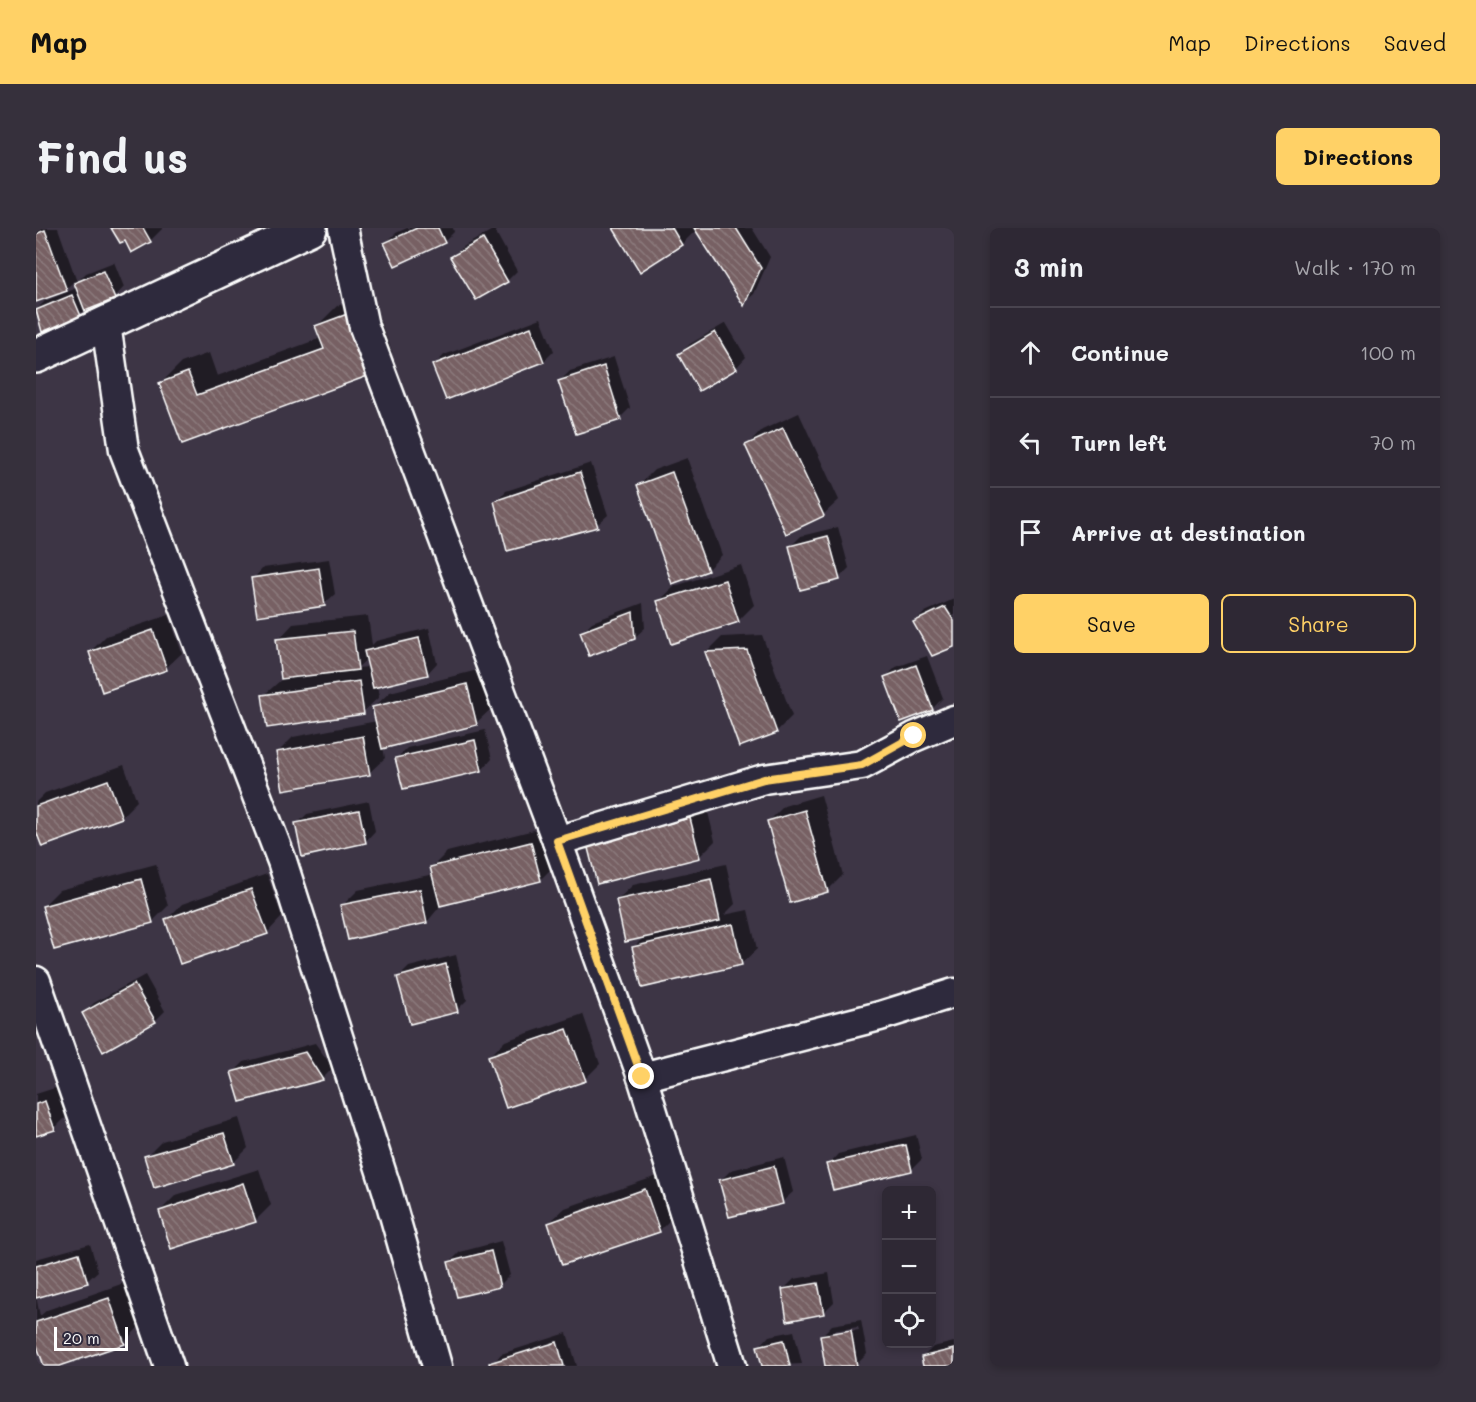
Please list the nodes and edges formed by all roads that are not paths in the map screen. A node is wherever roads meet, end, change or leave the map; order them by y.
1 (310, 228) edge
2 (343, 228) edge
3 (106, 324) junction
4 (36, 356) edge
5 (954, 720) edge
6 (557, 841) junction
7 (36, 981) edge
8 (954, 993) edge
9 (642, 1077) junction
10 (169, 1366) edge
11 (436, 1366) edge
12 (732, 1366) edge

1 - 3 street
2 - 6 street
3 - 4 street
3 - 11 street
5 - 6 street
6 - 9 street
7 - 10 street
8 - 9 street
9 - 12 street

